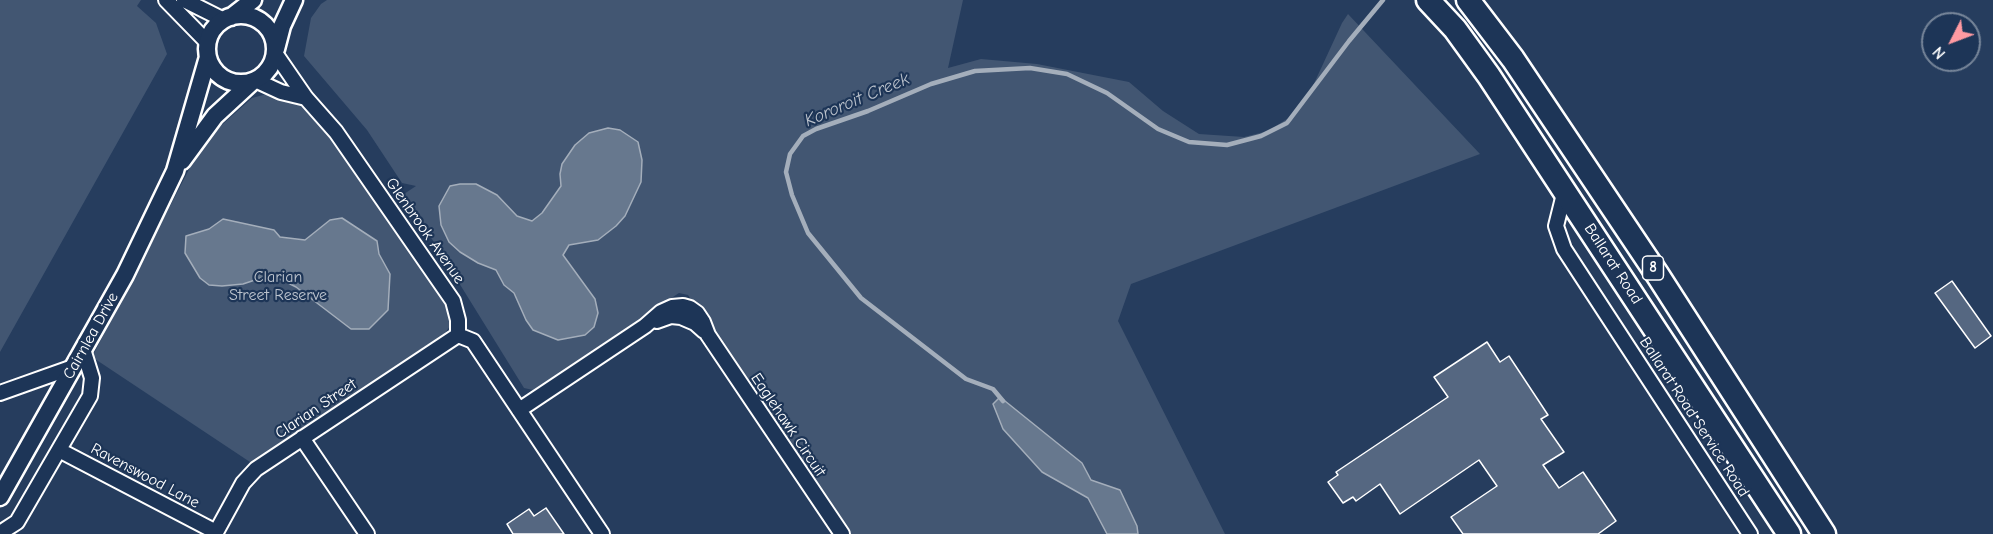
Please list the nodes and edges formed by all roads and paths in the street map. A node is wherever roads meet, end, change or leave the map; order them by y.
1 (166, 0) edge
2 (184, 0) edge
3 (252, 0) edge
4 (294, 0) edge
5 (1428, 0) edge
6 (1471, 3) edge
7 (227, 19) junction
8 (208, 50) junction
9 (275, 52) junction
10 (254, 80) junction
11 (306, 98) junction
12 (175, 171) junction
13 (1565, 190) junction
14 (458, 335) junction
15 (83, 349) junction
16 (73, 367) junction
17 (0, 393) edge
18 (519, 410) junction
19 (302, 438) junction
20 (58, 450) junction
21 (0, 497) edge
22 (0, 532) edge
23 (216, 533) edge
24 (367, 534) edge
25 (602, 534) edge
26 (842, 534) edge
27 (1750, 534) edge
28 (1789, 534) edge
29 (1824, 534) edge

1 - 8 street
2 - 7 street
3 - 7 street
4 - 9 street
5 - 13 highway, Ballarat Road / 8
6 - 29 highway, Ballarat Road / 8
7 - 8 street
7 - 9 street
8 - 10 street
8 - 12 street, Cairnlea Drive
9 - 10 street
9 - 11 street, Glenbrook Avenue
10 - 11 street
10 - 12 street, Cairnlea Drive
11 - 14 street, Glenbrook Avenue
12 - 15 street, Cairnlea Drive
13 - 27 street, Ballarat Road Service Road
13 - 28 highway, Ballarat Road / 8
14 - 18 street
14 - 19 street, Clarian Street
15 - 16 street, Cairnlea Drive
15 - 20 street
16 - 17 street
16 - 21 street, Cairnlea Drive
18 - 25 street
18 - 26 street, Eaglehawk Circuit
19 - 23 street, Clarian Street
19 - 24 street
20 - 22 street
20 - 23 street, Ravenswood Lane

